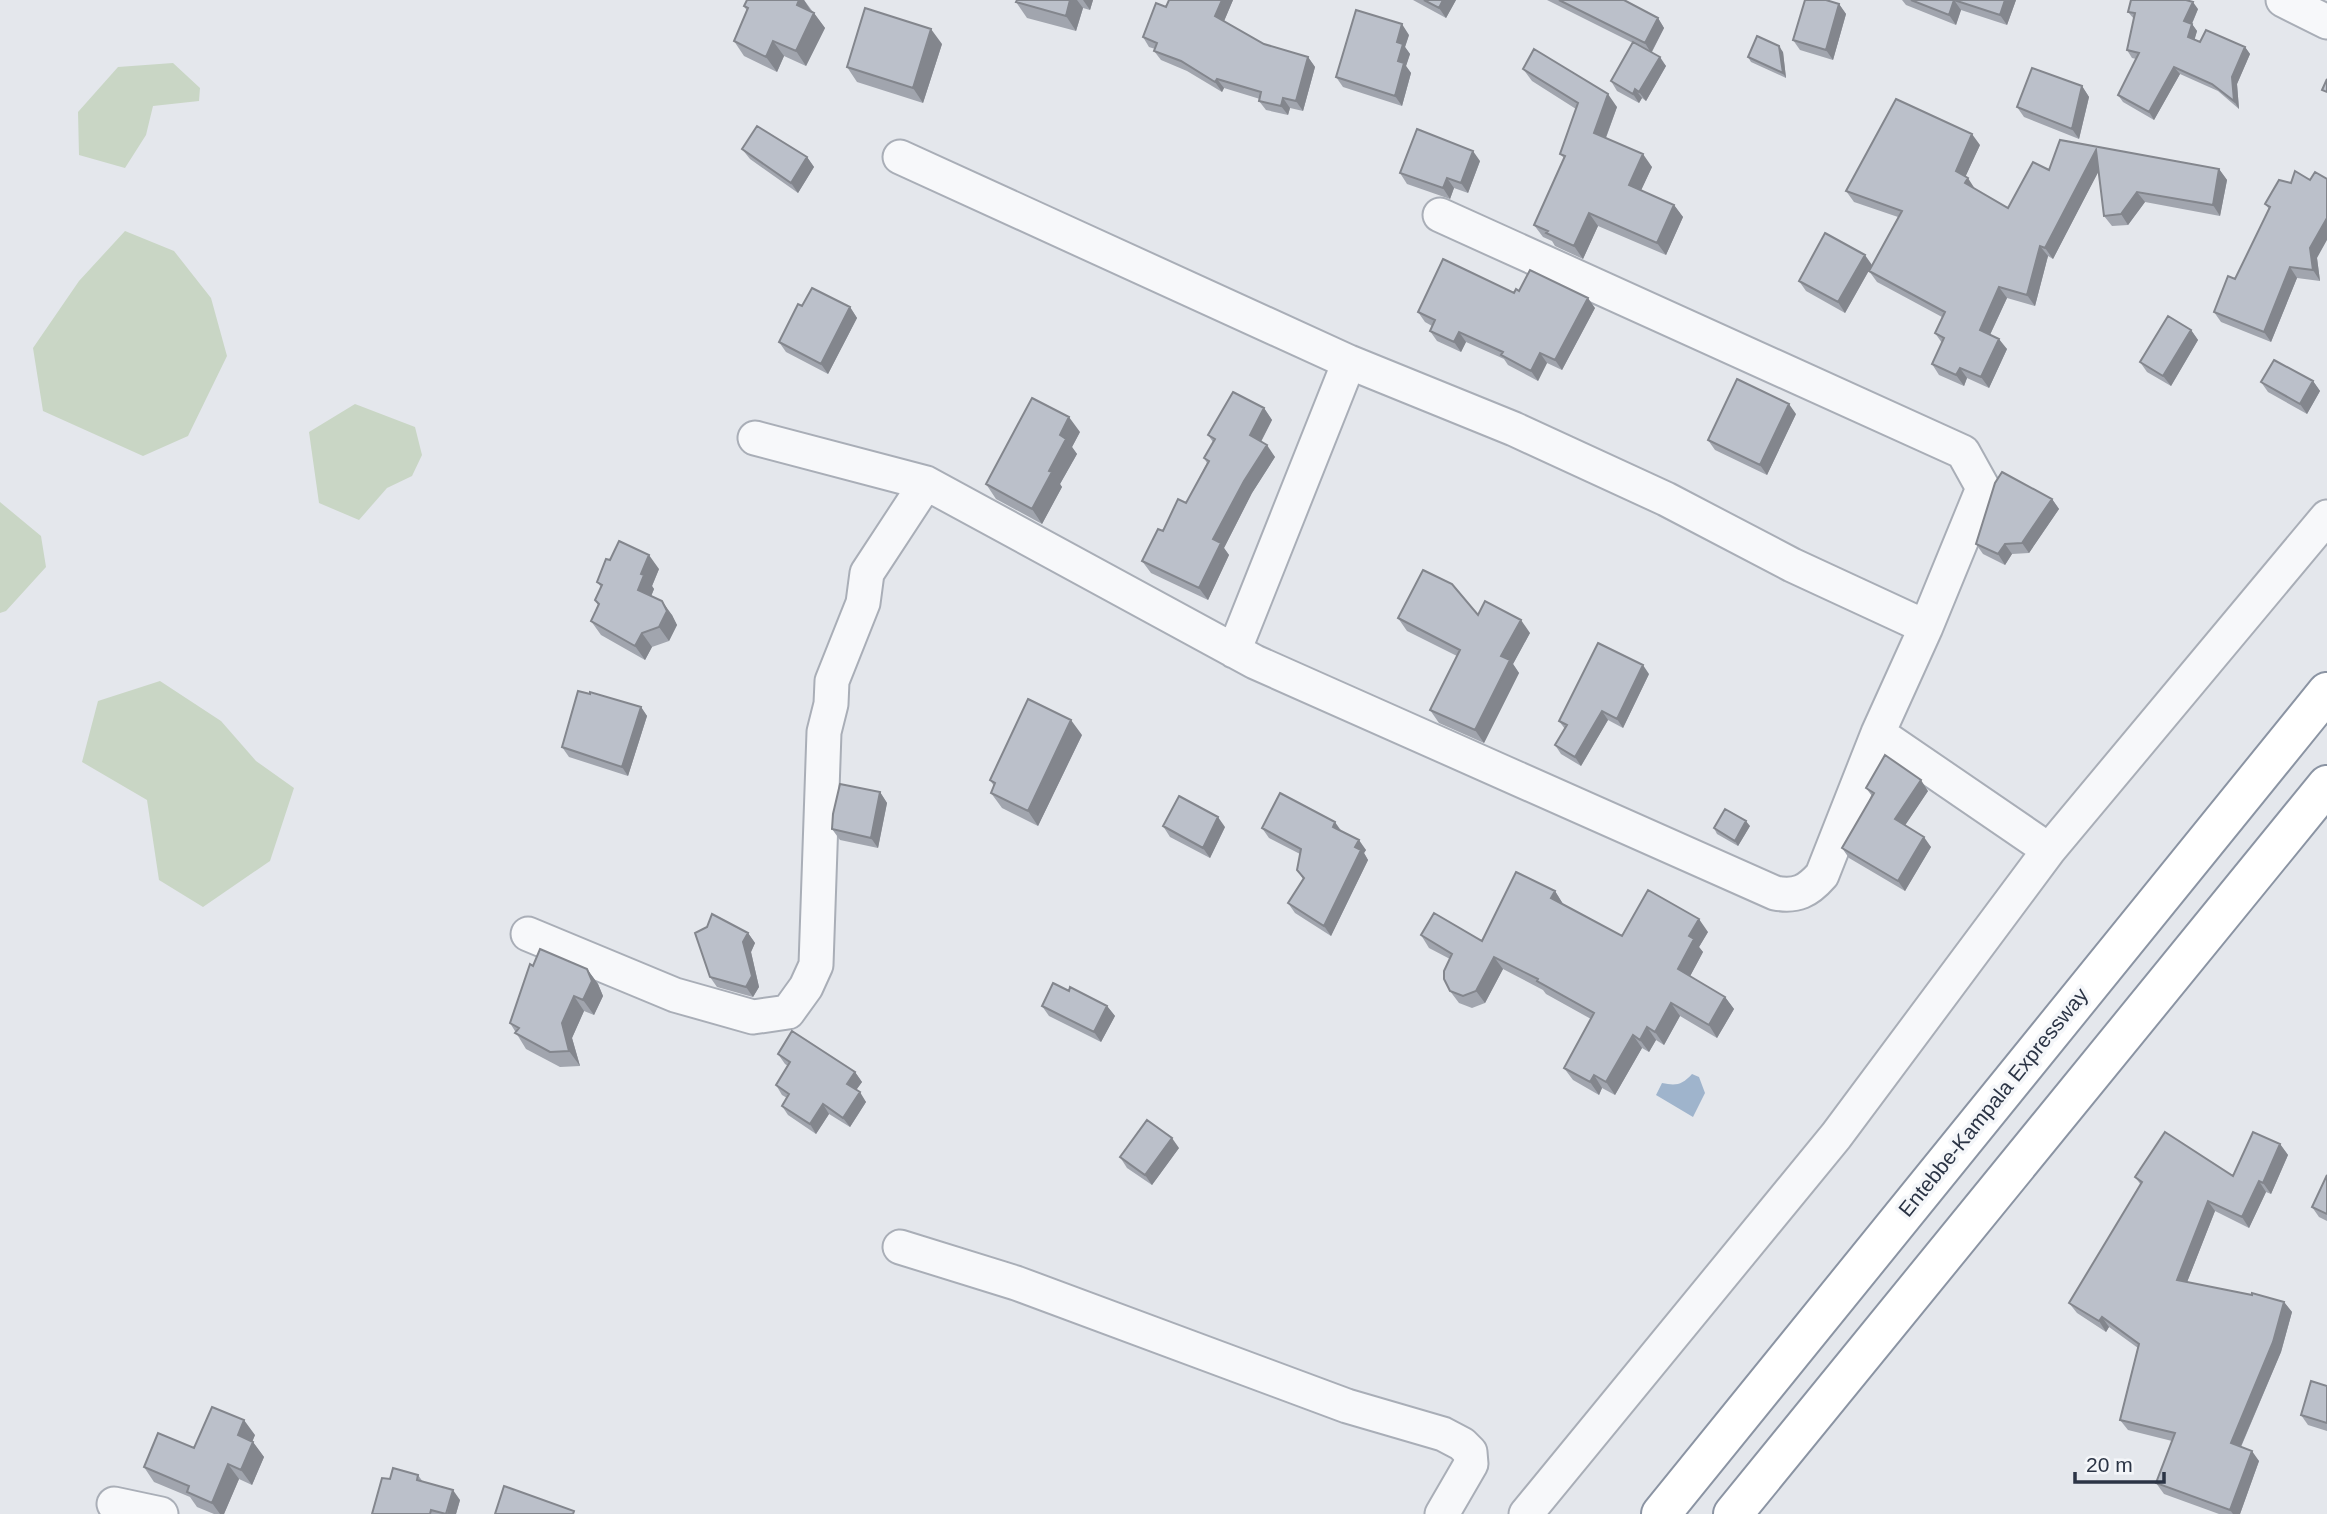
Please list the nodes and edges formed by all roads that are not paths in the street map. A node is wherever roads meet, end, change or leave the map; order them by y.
1 (2283, 0) edge
2 (2327, 22) edge
3 (900, 157) dead end
4 (1440, 215) dead end
5 (1349, 362) junction
6 (755, 438) dead end
7 (926, 483) junction
8 (2327, 517) edge
9 (1926, 627) junction
10 (1234, 651) junction
11 (2327, 692) edge
12 (1878, 733) junction
13 (2327, 785) edge
14 (2049, 850) junction
15 (528, 934) dead end
16 (900, 1247) dead end
17 (114, 1504) dead end
18 (161, 1514) edge
19 (1442, 1514) edge
20 (1526, 1514) edge
21 (1661, 1514) edge
22 (1733, 1514) edge

1 - 2 street
3 - 5 street
4 - 9 street
5 - 9 street
5 - 10 street
6 - 7 street
7 - 10 street
7 - 15 street
8 - 14 street
9 - 12 street
10 - 12 street
11 - 21 highway, Entebbe-Kampala Expressway
12 - 14 street
13 - 22 highway
14 - 20 street
16 - 19 street
17 - 18 street

